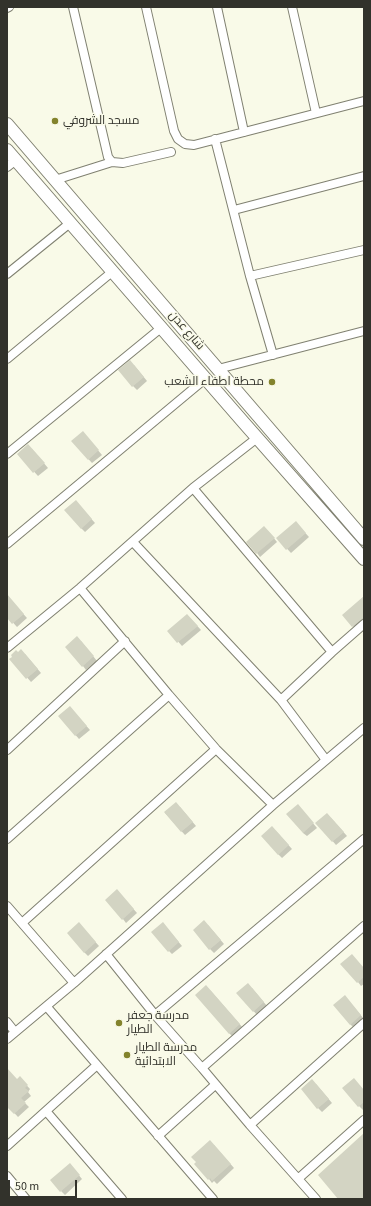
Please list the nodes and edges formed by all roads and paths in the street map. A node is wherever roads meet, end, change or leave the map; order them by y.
1 (73, 7) edge
2 (146, 7) edge
3 (217, 7) edge
4 (292, 7) edge
5 (364, 101) edge
6 (316, 113) junction
7 (7, 124) edge
8 (244, 132) junction
9 (215, 139) junction
10 (7, 150) edge
11 (171, 152) dead end
12 (112, 162) junction
13 (11, 163) edge
14 (364, 176) edge
15 (56, 180) junction
16 (234, 210) junction
17 (70, 223) junction
18 (364, 250) edge
19 (112, 272) junction
20 (7, 274) edge
21 (250, 276) junction
22 (162, 328) junction
23 (364, 331) edge
24 (273, 355) junction
25 (7, 359) edge
26 (218, 369) junction
27 (205, 379) junction
28 (252, 408) junction
29 (244, 423) junction
30 (257, 438) junction
31 (7, 454) edge
32 (193, 488) junction
33 (364, 539) edge
34 (133, 542) junction
35 (7, 544) edge
36 (364, 559) edge
37 (80, 588) junction
38 (364, 624) edge
39 (125, 641) junction
40 (7, 648) edge
41 (332, 652) junction
42 (169, 696) junction
43 (282, 700) junction
44 (364, 728) edge
45 (216, 749) junction
46 (7, 750) edge
47 (326, 760) junction
48 (273, 805) junction
49 (7, 839) edge
50 (364, 839) edge
51 (7, 906) edge
52 (22, 923) junction
53 (364, 926) edge
54 (106, 954) junction
55 (74, 983) junction
56 (47, 1007) junction
57 (155, 1015) junction
58 (7, 1022) edge
59 (364, 1024) edge
60 (16, 1032) junction
61 (7, 1039) edge
62 (97, 1065) junction
63 (202, 1068) junction
64 (215, 1084) junction
65 (46, 1111) junction
66 (364, 1120) edge
67 (250, 1125) junction
68 (158, 1136) junction
69 (7, 1146) edge
70 (7, 1176) edge
71 (299, 1178) junction
72 (26, 1199) edge
73 (122, 1199) edge
74 (213, 1199) edge
75 (316, 1199) edge

1 - 12 street
2 - 9 street
3 - 8 street
4 - 6 street
5 - 6 street
6 - 8 street
7 - 15 street, شارع عدن
8 - 9 street
9 - 16 street
10 - 13 street, شارع عدن
11 - 12 street
12 - 15 street
13 - 17 street, شارع عدن
14 - 16 street
15 - 26 street, شارع عدن
16 - 21 street
17 - 19 street, شارع عدن
17 - 20 street
18 - 21 street
19 - 22 street, شارع عدن
19 - 25 street
21 - 24 street
22 - 27 street, شارع عدن
22 - 31 street
23 - 24 street
24 - 26 street
26 - 28 street, شارع عدن
27 - 29 street, شارع عدن
27 - 35 street
28 - 29 street
28 - 33 street, شارع عدن
29 - 30 street, شارع عدن
30 - 32 street
30 - 36 street, شارع عدن
32 - 34 street
32 - 41 street
34 - 37 street
34 - 43 street
37 - 39 street
37 - 40 street
38 - 41 street
39 - 42 street
39 - 46 street
41 - 43 street
42 - 45 street
42 - 49 street
43 - 47 street
44 - 47 street
45 - 48 street
45 - 52 street
47 - 48 street
48 - 54 street
50 - 57 street
51 - 52 street
52 - 55 street
53 - 63 street
54 - 55 street
54 - 57 street
55 - 56 street
56 - 60 street
56 - 62 street
57 - 63 street
58 - 60 street
59 - 67 street
60 - 61 street
62 - 65 street
62 - 68 street
63 - 64 street
64 - 67 street
64 - 68 street
65 - 69 street
65 - 73 street
66 - 71 street
67 - 71 street
68 - 74 street
70 - 72 street
71 - 75 street

